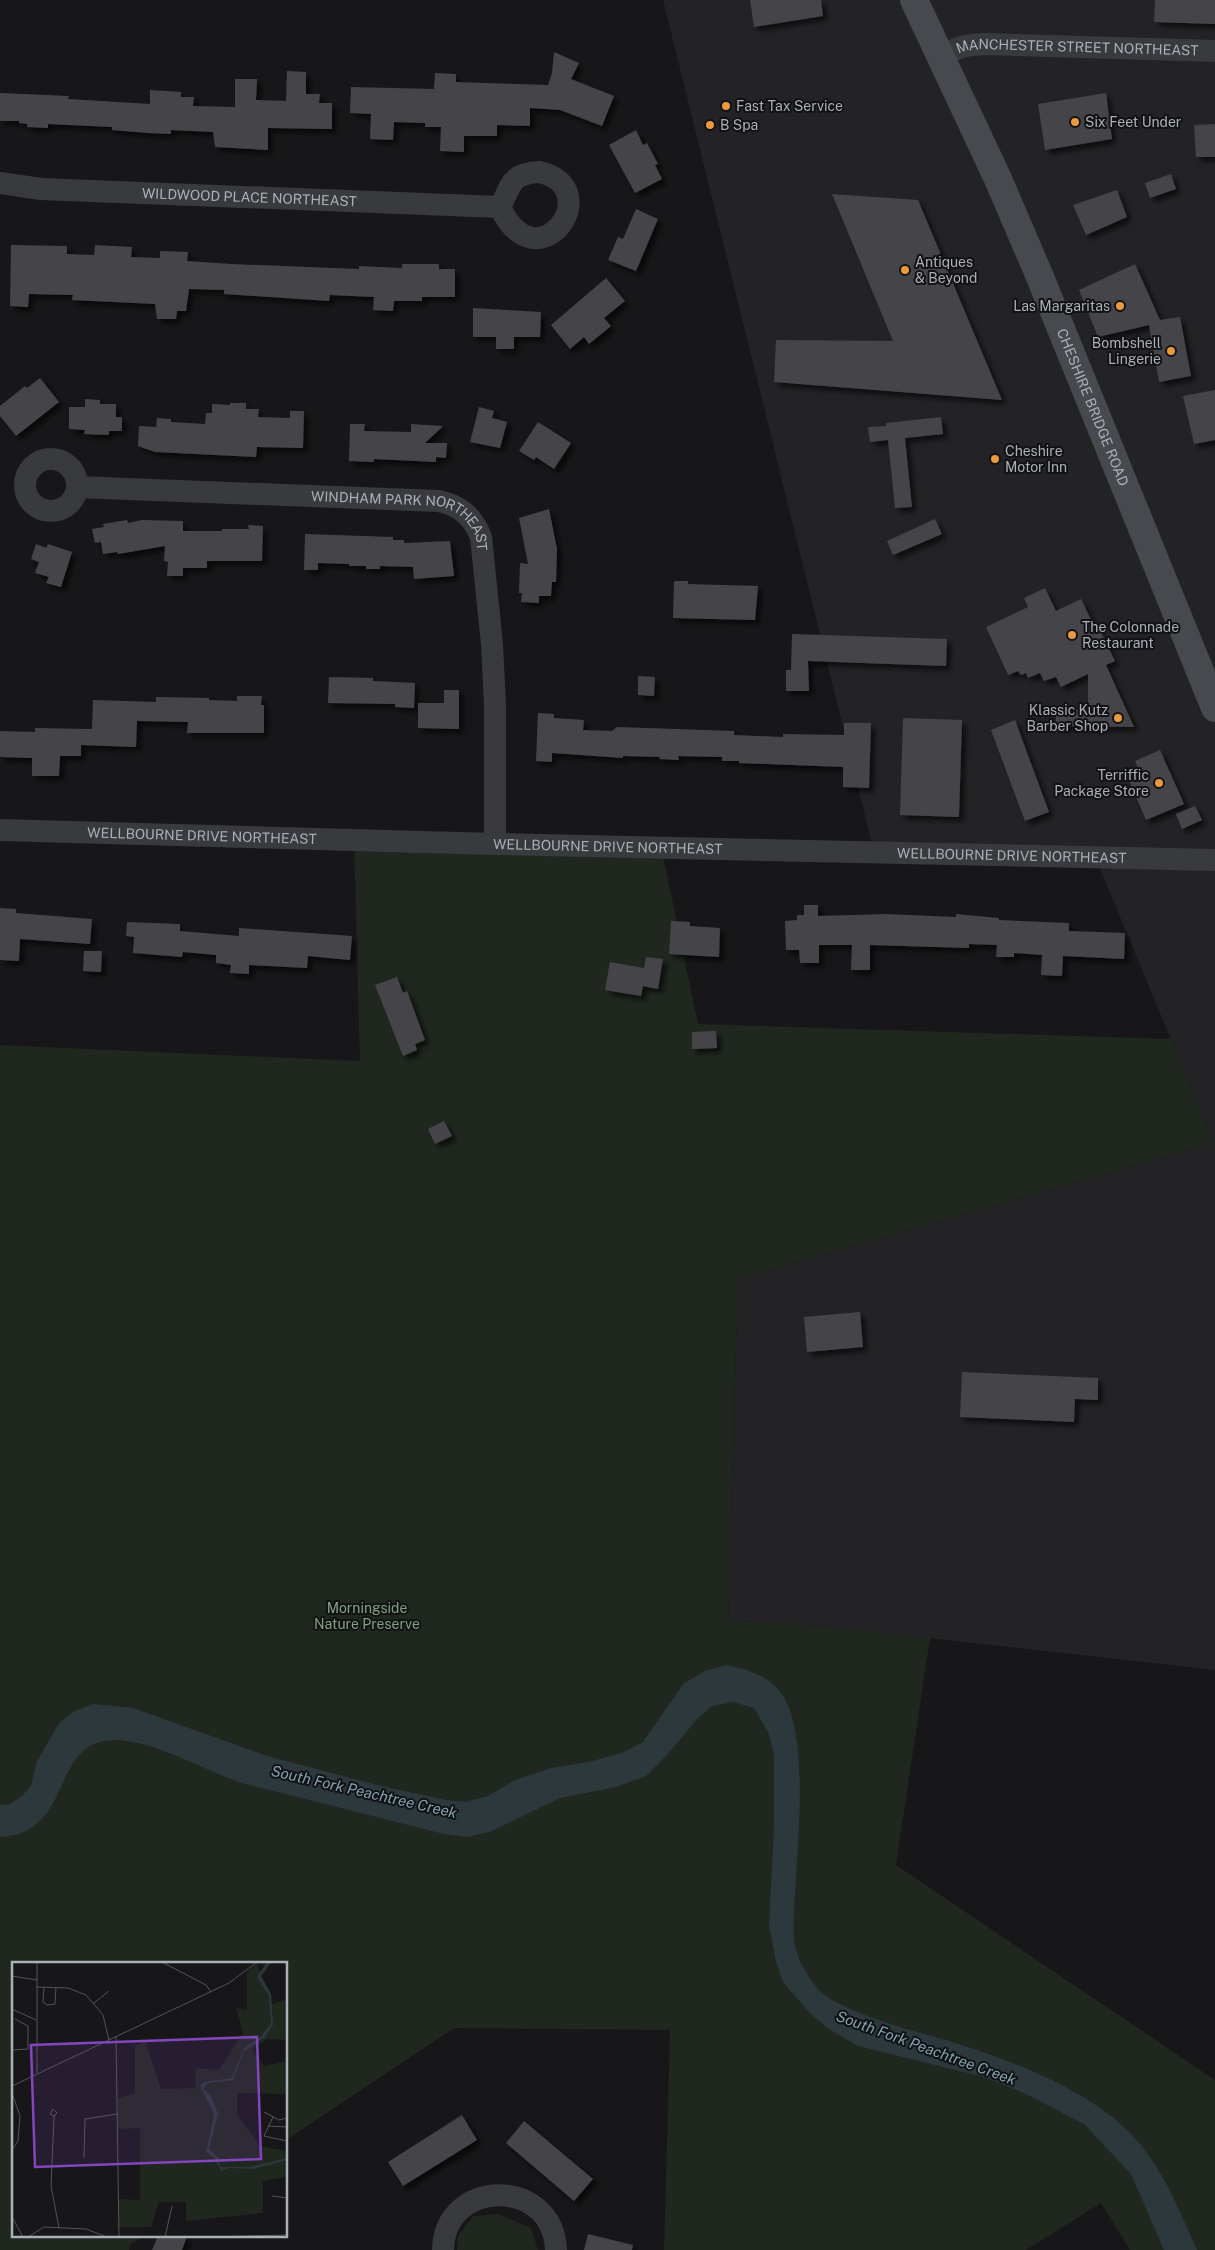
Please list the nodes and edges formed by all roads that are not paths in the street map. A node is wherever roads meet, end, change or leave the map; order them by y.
1 (914, 0) edge
2 (1215, 52) edge
3 (940, 55) junction
4 (0, 183) edge
5 (500, 207) dead end
6 (76, 487) dead end
7 (1215, 708) edge
8 (0, 830) edge
9 (496, 844) junction
10 (1215, 860) edge
11 (443, 2250) edge
12 (556, 2250) edge

1 - 3 main road, CHESHIRE BRIDGE ROAD
2 - 3 street, MANCHESTER STREET NORTHEAST
3 - 7 main road, CHESHIRE BRIDGE ROAD
4 - 5 street, WILDWOOD PLACE NORTHEAST
6 - 9 street, WINDHAM PARK NORTHEAST
8 - 9 street, WELLBOURNE DRIVE NORTHEAST
9 - 10 street, WELLBOURNE DRIVE NORTHEAST
11 - 12 street

